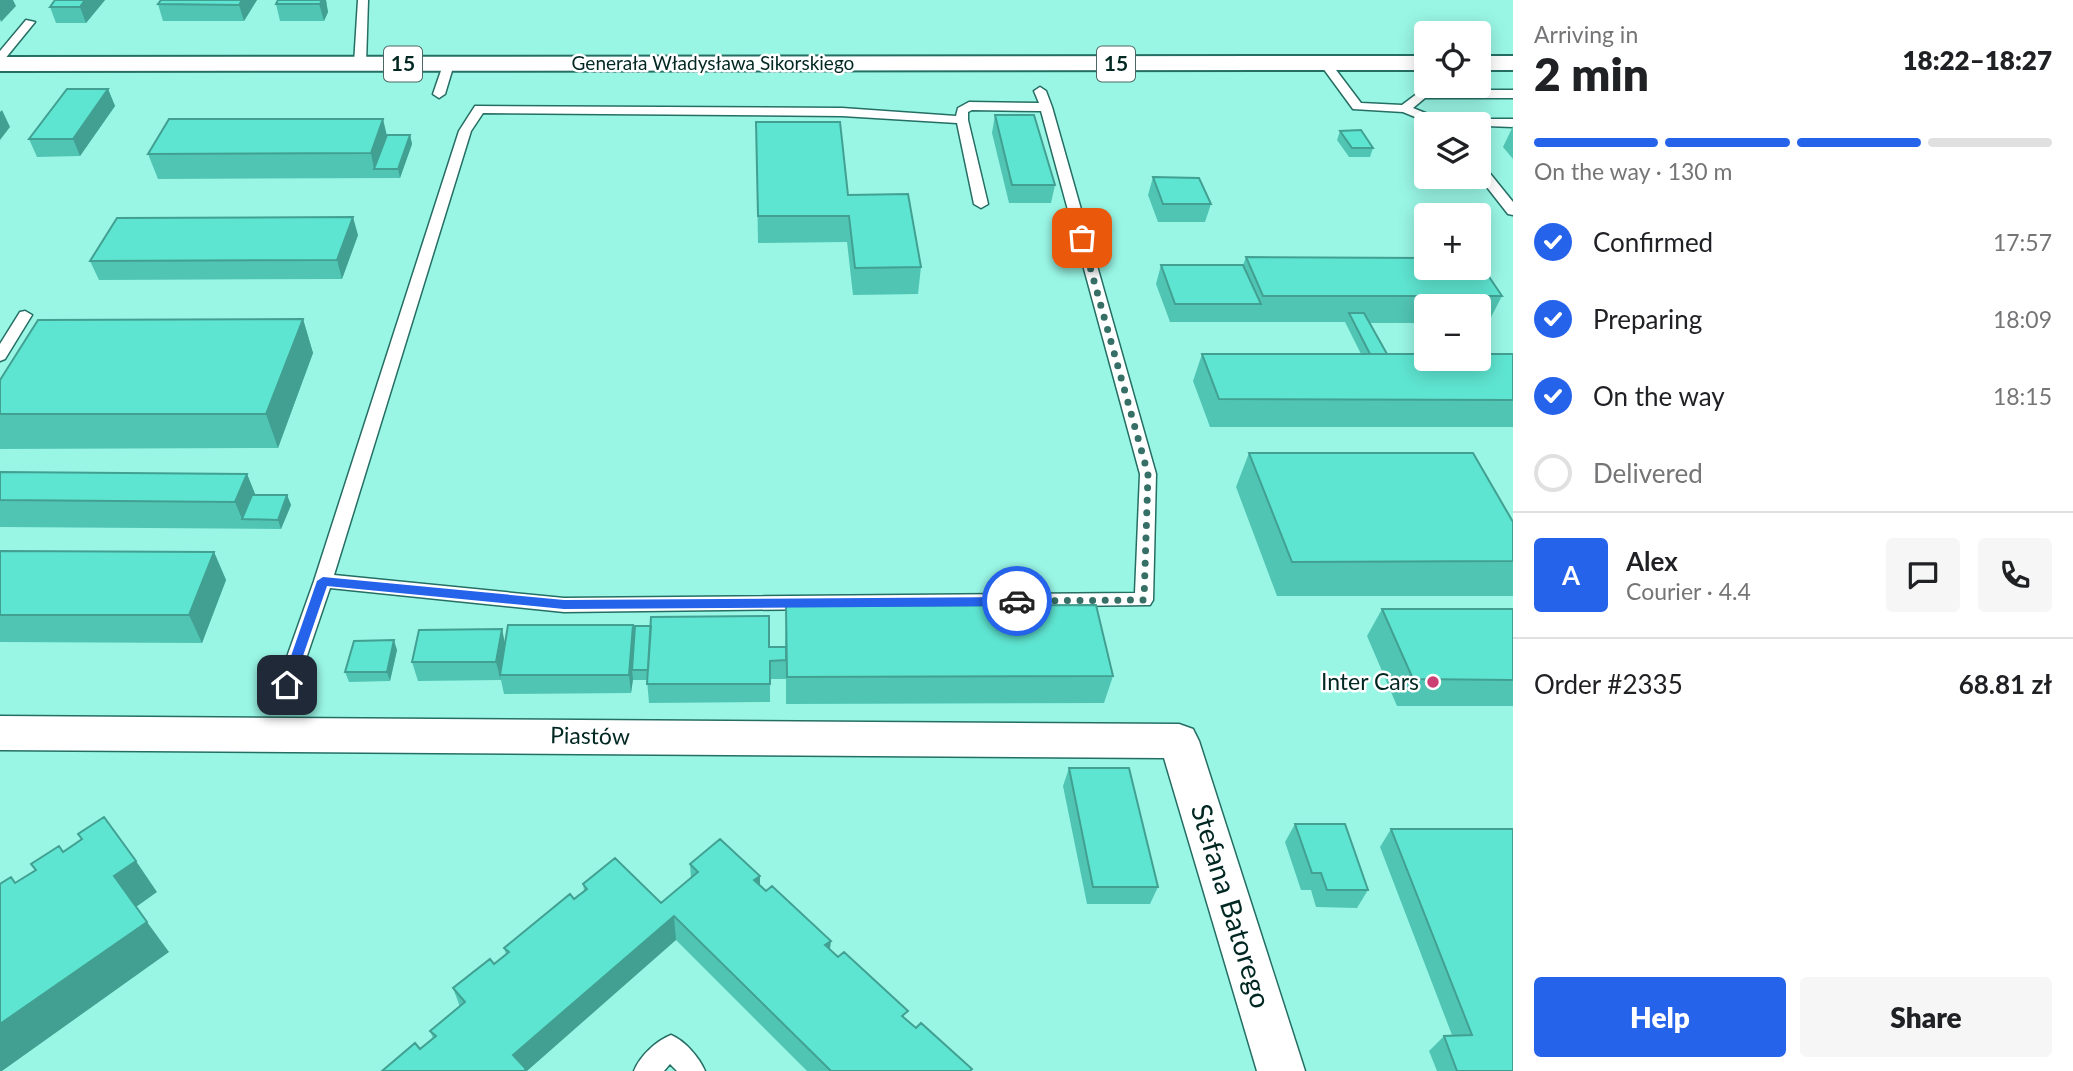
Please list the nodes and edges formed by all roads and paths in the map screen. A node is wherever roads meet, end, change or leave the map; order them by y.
1 (363, 0) edge
2 (30, 22) dead end
3 (0, 41) edge
4 (14, 41) junction
5 (0, 58) edge
6 (1414, 63) edge
7 (1491, 63) edge
8 (1513, 63) edge
9 (0, 64) edge
10 (360, 64) junction
11 (449, 64) junction
12 (1326, 64) junction
13 (439, 94) dead end
14 (1513, 94) edge
15 (1405, 109) junction
16 (1414, 112) edge
17 (962, 120) junction
18 (1491, 122) edge
19 (1513, 122) edge
20 (1491, 184) edge
21 (981, 204) dead end
22 (1513, 211) edge
23 (25, 315) dead end
24 (0, 356) edge
25 (323, 581) junction
26 (287, 685) dead end
27 (0, 733) edge
28 (1179, 741) joint
29 (646, 1071) edge
30 (693, 1071) edge
31 (1282, 1071) edge

1 - 10 lane
2 - 4 lane
3 - 4 lane
4 - 5 lane
6 - 12 main road, Generała Władysława Sikorskiego / 15
7 - 8 main road
9 - 10 main road, Generała Władysława Sikorskiego / 15
10 - 11 main road, Generała Władysława Sikorskiego / 15
11 - 12 main road, Generała Władysława Sikorskiego / 15
11 - 13 lane
12 - 15 lane
14 - 15 lane
15 - 16 lane
17 - 21 lane
17 - 25 lane
17 - 25 lane
18 - 19 lane
20 - 22 lane
23 - 24 lane
25 - 26 lane
27 - 28 street, Piastów
28 - 31 street, Stefana Batorego
29 - 30 lane

